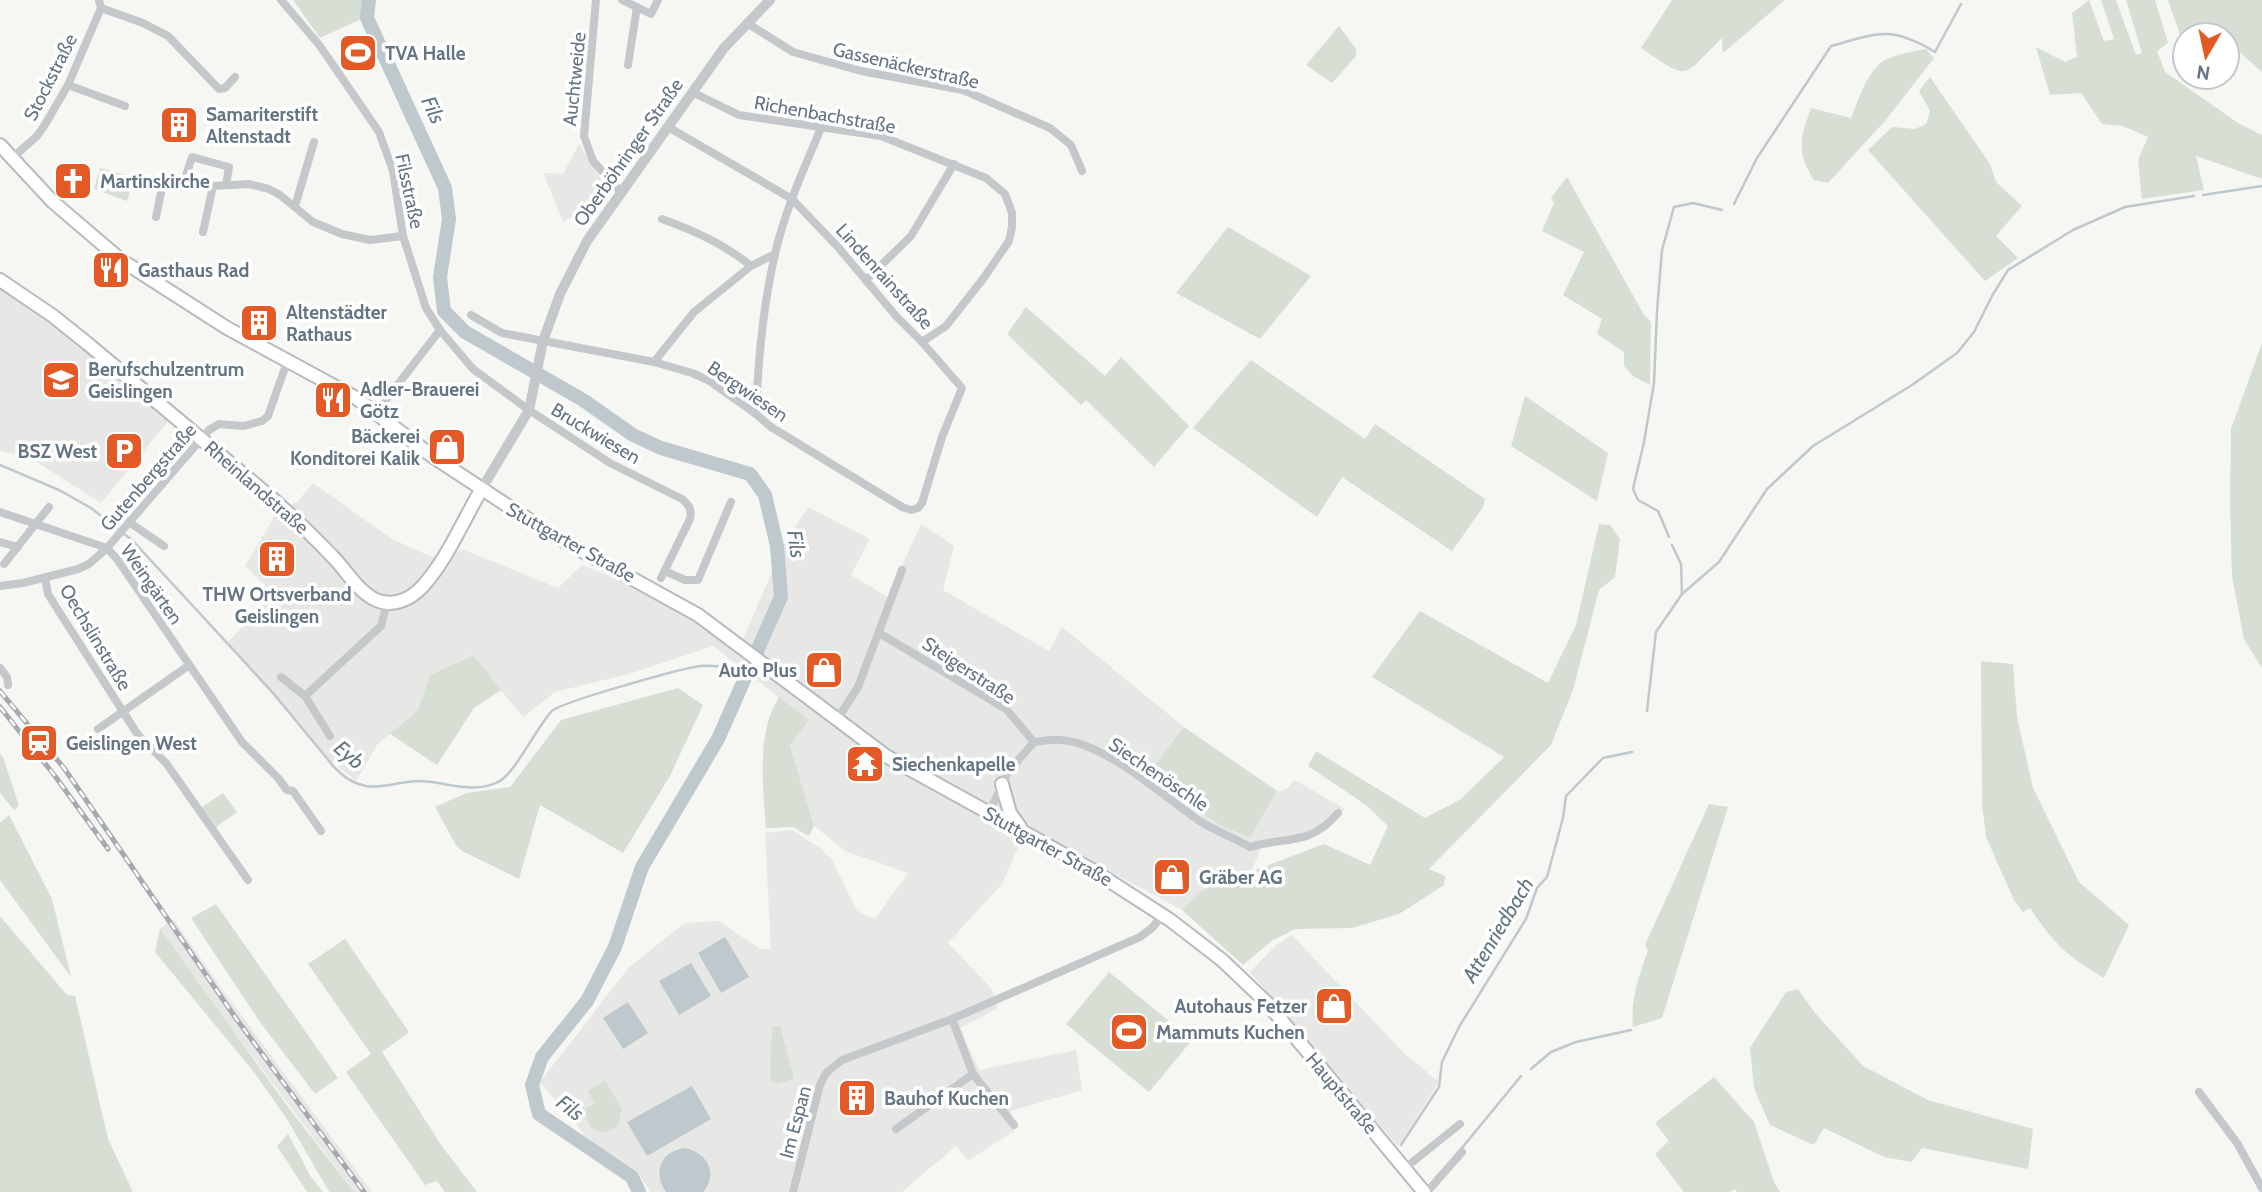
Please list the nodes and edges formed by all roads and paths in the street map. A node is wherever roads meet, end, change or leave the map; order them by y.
1 (281, 0) edge
2 (596, 0) edge
3 (622, 0) edge
4 (658, 0) edge
5 (770, 0) edge
6 (100, 4) edge
7 (637, 7) junction
8 (747, 23) junction
9 (628, 65) dead end
10 (235, 77) dead end
11 (68, 85) junction
12 (692, 92) junction
13 (125, 106) dead end
14 (668, 127) junction
15 (821, 128) junction
16 (314, 142) dead end
17 (0, 145) edge
18 (11, 159) junction
19 (954, 164) junction
20 (1082, 171) dead end
21 (185, 179) junction
22 (213, 186) junction
23 (226, 186) junction
24 (621, 192) junction
25 (792, 199) junction
26 (295, 206) junction
27 (156, 217) dead end
28 (662, 219) dead end
29 (203, 232) dead end
30 (403, 236) junction
31 (775, 254) junction
32 (751, 266) junction
33 (0, 280) edge
34 (866, 280) junction
35 (471, 315) dead end
36 (440, 330) junction
37 (543, 341) junction
38 (922, 342) junction
39 (288, 362) junction
40 (654, 362) junction
41 (385, 401) dead end
42 (529, 411) junction
43 (757, 414) junction
44 (201, 439) junction
45 (481, 490) junction
46 (731, 502) dead end
47 (49, 507) dead end
48 (918, 508) joint
49 (0, 512) edge
50 (128, 524) junction
51 (36, 525) junction
52 (0, 542) edge
53 (109, 545) junction
54 (164, 545) dead end
55 (18, 547) junction
56 (4, 564) dead end
57 (902, 570) dead end
58 (45, 578) junction
59 (0, 586) edge
60 (387, 603) junction
61 (879, 633) junction
62 (188, 666) junction
63 (0, 668) edge
64 (281, 677) dead end
65 (8, 685) dead end
66 (305, 696) junction
67 (123, 712) junction
68 (837, 720) junction
69 (99, 729) dead end
70 (330, 736) dead end
71 (1034, 742) junction
72 (1002, 784) junction
73 (989, 813) junction
74 (1338, 813) dead end
75 (1022, 830) junction
76 (321, 831) dead end
77 (248, 880) dead end
78 (1162, 915) junction
79 (953, 1019) junction
80 (972, 1074) junction
81 (2199, 1092) dead end
82 (1014, 1125) dead end
83 (1460, 1125) dead end
84 (896, 1129) dead end
85 (1462, 1152) dead end
86 (1405, 1168) junction
87 (2262, 1188) edge
88 (793, 1192) edge
89 (1425, 1192) edge

1 - 30 street, Filsstraße
2 - 24 street, Auchtweide
3 - 7 street
4 - 7 street
5 - 8 street, Oberböhringer Straße
6 - 10 street
6 - 11 street, Stockstraße
7 - 9 street
8 - 12 street, Oberböhringer Straße
8 - 20 street, Gassenäckerstraße
11 - 13 street
11 - 18 street, Stockstraße
12 - 14 street, Oberböhringer Straße
12 - 15 street, Richenbachstraße
14 - 24 street, Oberböhringer Straße
14 - 25 street, Lindenrainstraße
15 - 19 street, Richenbachstraße
15 - 25 street
16 - 26 street
17 - 18 main road, Stuttgarter Straße
18 - 39 main road, Stuttgarter Straße
19 - 34 street
19 - 38 street, Richenbachstraße
21 - 22 street
21 - 23 street
21 - 27 street
22 - 23 street
22 - 29 street
23 - 26 street
24 - 37 street, Oberböhringer Straße
25 - 31 street
25 - 34 street, Lindenrainstraße
26 - 30 street
28 - 32 street
30 - 36 street, Filsstraße
31 - 32 street
31 - 43 street
32 - 40 street
33 - 44 main road, Rheinlandstraße
34 - 38 street, Lindenrainstraße
35 - 37 street
36 - 41 street
36 - 42 street, Bruckwiesen
37 - 40 street, Bergwiesen
37 - 42 street, Oberböhringer Straße
38 - 48 street, Lindenrainstraße
39 - 44 street, Gutenbergstraße
39 - 45 main road, Stuttgarter Straße
40 - 43 street, Bergwiesen
42 - 45 street, Oberböhringer Straße
42 - 46 street, Bruckwiesen
43 - 48 street, Bergwiesen
44 - 50 street, Gutenbergstraße
44 - 60 main road, Rheinlandstraße
45 - 60 main road
45 - 68 main road, Stuttgarter Straße
47 - 51 street
49 - 51 street, Weingärten
50 - 53 street, Gutenbergstraße
50 - 54 street
51 - 53 street, Weingärten
51 - 55 street
52 - 55 street
53 - 58 street, Gutenbergstraße
53 - 62 street, Weingärten
55 - 56 street
57 - 61 street
58 - 59 street, Gutenbergstraße
58 - 67 street, Oechslinstraße
60 - 66 street
61 - 68 street
61 - 71 street, Steigerstraße
62 - 67 street
62 - 76 street, Weingärten
63 - 65 street
64 - 66 street
66 - 70 street
67 - 69 street, Oechslinstraße
67 - 77 street, Oechslinstraße
68 - 73 main road, Stuttgarter Straße
71 - 72 street
71 - 74 street, Siechenöschle
72 - 73 street
72 - 75 main road
73 - 75 main road, Stuttgarter Straße
75 - 78 main road, Stuttgarter Straße
78 - 79 street, Im Espan
78 - 86 main road, Hauptstraße
79 - 80 street
79 - 88 street, Im Espan
80 - 82 street
80 - 84 street
81 - 87 street
83 - 86 street
85 - 89 street
86 - 89 main road, Hauptstraße

